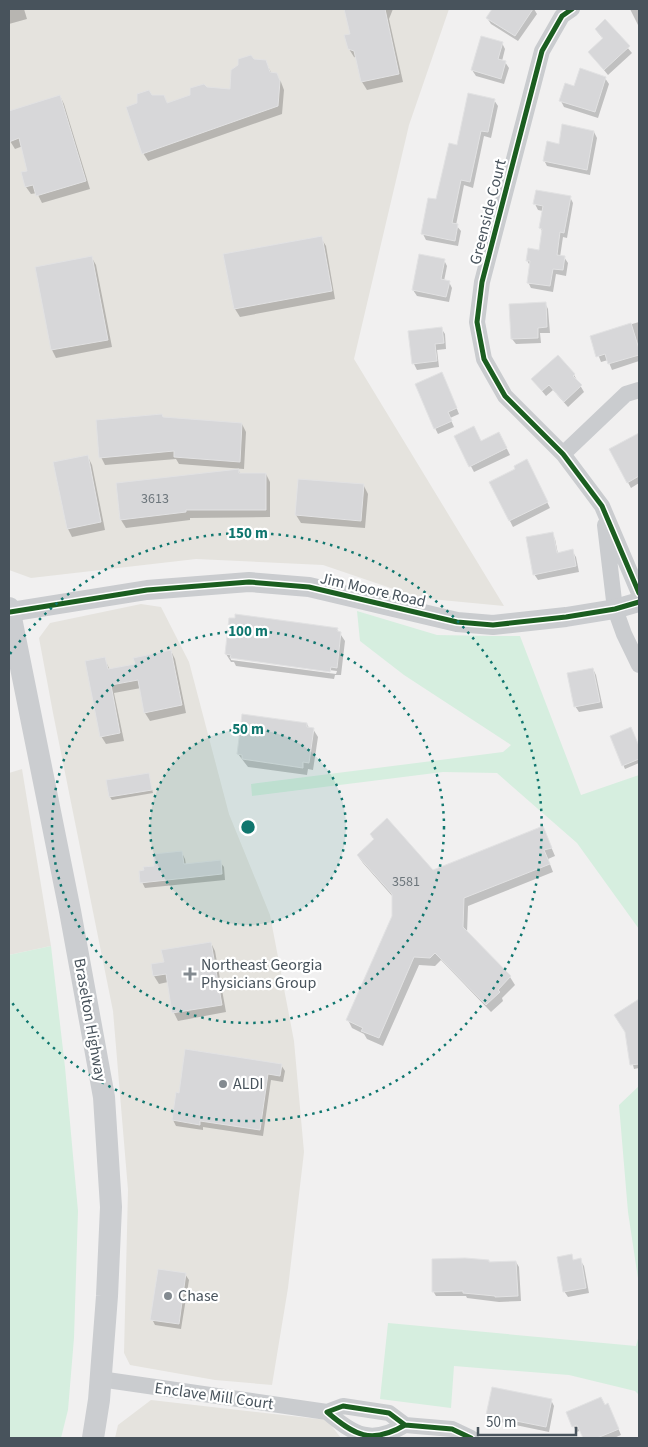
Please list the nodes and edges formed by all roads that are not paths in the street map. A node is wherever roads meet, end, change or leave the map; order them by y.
1 (572, 9) edge
2 (639, 390) edge
3 (563, 454) junction
4 (602, 506) junction
5 (639, 593) edge
6 (639, 602) edge
7 (615, 609) junction
8 (9, 610) edge
9 (639, 665) edge
10 (100, 1379) junction
11 (327, 1412) junction
12 (405, 1425) junction
13 (93, 1438) edge
14 (472, 1438) edge

1 - 3 street, Greenside Court
2 - 3 street
3 - 4 street, Greenside Court
4 - 5 street, Greenside Court
4 - 7 street, Greenside Court
6 - 7 street, Jim Moore Road
7 - 8 street, Jim Moore Road
7 - 9 street, Greenside Court
8 - 10 main road, Braselton Highway
10 - 11 street, Enclave Mill Court
10 - 13 main road, Braselton Highway
11 - 12 street, Enclave Mill Court
11 - 12 street, Enclave Mill Court
12 - 14 street, Enclave Mill Court

